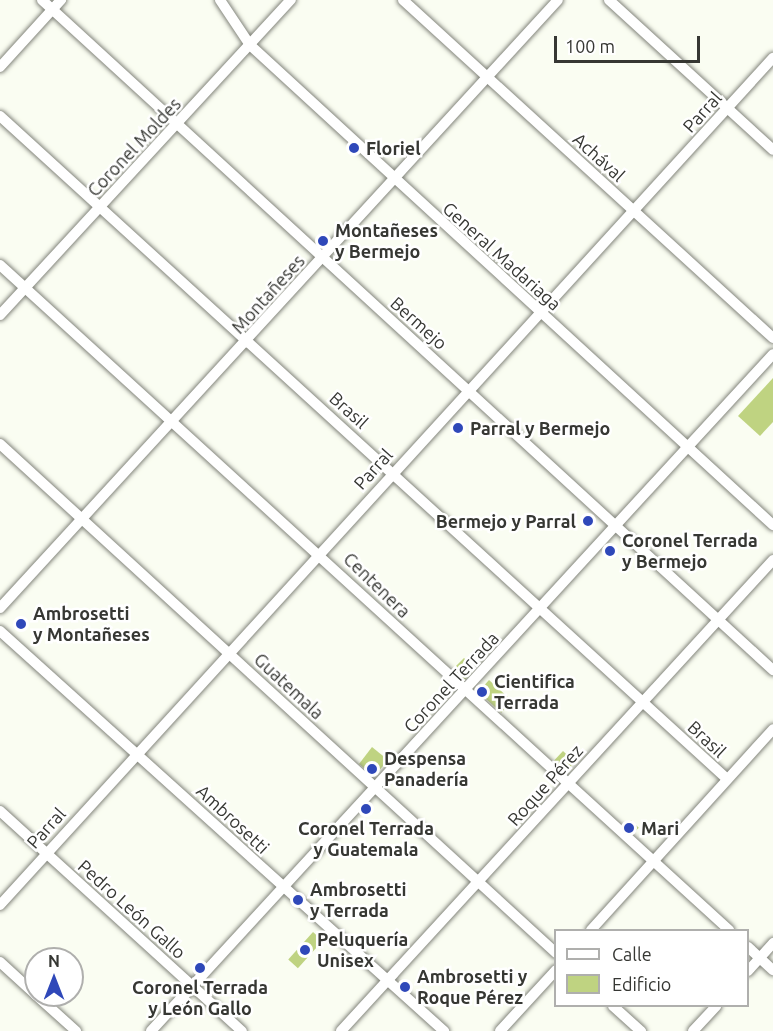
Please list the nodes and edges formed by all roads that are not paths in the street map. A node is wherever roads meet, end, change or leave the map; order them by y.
1 (42, 0) edge
2 (61, 0) edge
3 (220, 0) edge
4 (291, 0) edge
5 (403, 0) edge
6 (558, 0) edge
7 (609, 0) edge
8 (52, 10) junction
9 (250, 45) junction
10 (773, 58) edge
11 (0, 67) edge
12 (488, 78) junction
13 (728, 108) junction
14 (0, 116) edge
15 (176, 126) junction
16 (773, 150) edge
17 (394, 180) junction
18 (101, 207) junction
19 (633, 211) junction
20 (323, 258) junction
21 (0, 265) edge
22 (25, 288) junction
23 (540, 312) junction
24 (0, 315) edge
25 (773, 338) edge
26 (248, 340) junction
27 (773, 354) edge
28 (468, 390) junction
29 (173, 421) junction
30 (0, 444) edge
31 (688, 448) junction
32 (393, 472) junction
33 (83, 520) junction
34 (773, 525) edge
35 (615, 527) junction
36 (320, 553) junction
37 (773, 560) edge
38 (0, 608) edge
39 (542, 608) junction
40 (717, 620) junction
41 (0, 631) edge
42 (229, 652) junction
43 (773, 670) edge
44 (464, 692) junction
45 (643, 702) junction
46 (773, 729) edge
47 (136, 752) junction
48 (727, 779) junction
49 (568, 785) junction
50 (376, 789) junction
51 (0, 811) edge
52 (46, 853) junction
53 (653, 862) junction
54 (479, 883) junction
55 (285, 889) junction
56 (0, 905) edge
57 (592, 929) edge
58 (728, 929) edge
59 (773, 943) edge
60 (749, 949) edge
61 (554, 952) edge
62 (760, 958) junction
63 (0, 962) edge
64 (749, 969) edge
65 (773, 970) edge
66 (554, 971) edge
67 (388, 980) junction
68 (24, 984) edge
69 (194, 986) junction
70 (49, 1007) edge
71 (615, 1007) edge
72 (714, 1007) edge
73 (76, 1031) edge
74 (151, 1031) edge
75 (242, 1031) edge
76 (341, 1031) edge
77 (444, 1031) edge
78 (500, 1031) edge
79 (641, 1031) edge
80 (693, 1031) edge

1 - 8 street, Bermejo
2 - 8 street
3 - 9 street, General Madariaga
4 - 9 street, Coronel Moldes
5 - 12 street, Achával
6 - 12 street, Montañeses
7 - 13 street
8 - 11 street
8 - 15 street, Bermejo
9 - 15 street, Coronel Moldes
9 - 17 street, General Madariaga
10 - 13 street, Parral
12 - 17 street, Montañeses
12 - 19 street, Achával
13 - 16 street
13 - 19 street, Parral
14 - 18 street, Brasil
15 - 18 street, Coronel Moldes
15 - 20 street, Bermejo
17 - 20 street, Montañeses
17 - 23 street, General Madariaga
18 - 22 street, Coronel Moldes
18 - 26 street, Brasil
19 - 23 street, Parral
19 - 25 street, Achával
20 - 26 street, Montañeses
20 - 28 street, Bermejo
21 - 22 street, Centenera
22 - 24 street, Coronel Moldes
22 - 29 street, Centenera
23 - 28 street, Parral
23 - 31 street, General Madariaga
26 - 29 street, Montañeses
26 - 32 street, Brasil
27 - 31 street, Coronel Terrada
28 - 32 street, Parral
28 - 35 street, Bermejo
29 - 33 street, Montañeses
29 - 36 street, Centenera
30 - 33 street, Guatemala
31 - 34 street, General Madariaga
31 - 35 street, Coronel Terrada
32 - 36 street, Parral
32 - 39 street, Brasil
33 - 38 street, Montañeses
33 - 42 street, Guatemala
35 - 39 street, Coronel Terrada
35 - 40 street, Bermejo
36 - 42 street, Parral
36 - 44 street, Centenera
37 - 40 street, Roque Pérez
39 - 44 street, Coronel Terrada
39 - 45 street, Brasil
40 - 43 street, Bermejo
40 - 45 street, Roque Pérez
41 - 47 street, Ambrosetti
42 - 47 street, Parral
42 - 50 street, Guatemala
44 - 49 street, Centenera
44 - 50 street, Coronel Terrada
45 - 48 street, Brasil
45 - 49 street, Roque Pérez
46 - 48 street
47 - 52 street, Parral
47 - 55 street, Ambrosetti
48 - 53 street
49 - 53 street, Centenera
49 - 54 street, Roque Pérez
50 - 54 street, Guatemala
50 - 55 street, Coronel Terrada
51 - 52 street, Pedro León Gallo
52 - 56 street, Parral
52 - 69 street, Pedro León Gallo
53 - 57 street
53 - 58 street, Centenera
54 - 61 street, Guatemala
54 - 67 street, Roque Pérez
55 - 67 street, Ambrosetti
55 - 69 street, Coronel Terrada
59 - 62 street
60 - 62 street
62 - 64 street
62 - 65 street
63 - 68 street
66 - 78 street
67 - 76 street, Roque Pérez
67 - 77 street, Ambrosetti
69 - 74 street, Coronel Terrada
69 - 75 street, Pedro León Gallo
70 - 73 street
71 - 79 street
72 - 80 street

